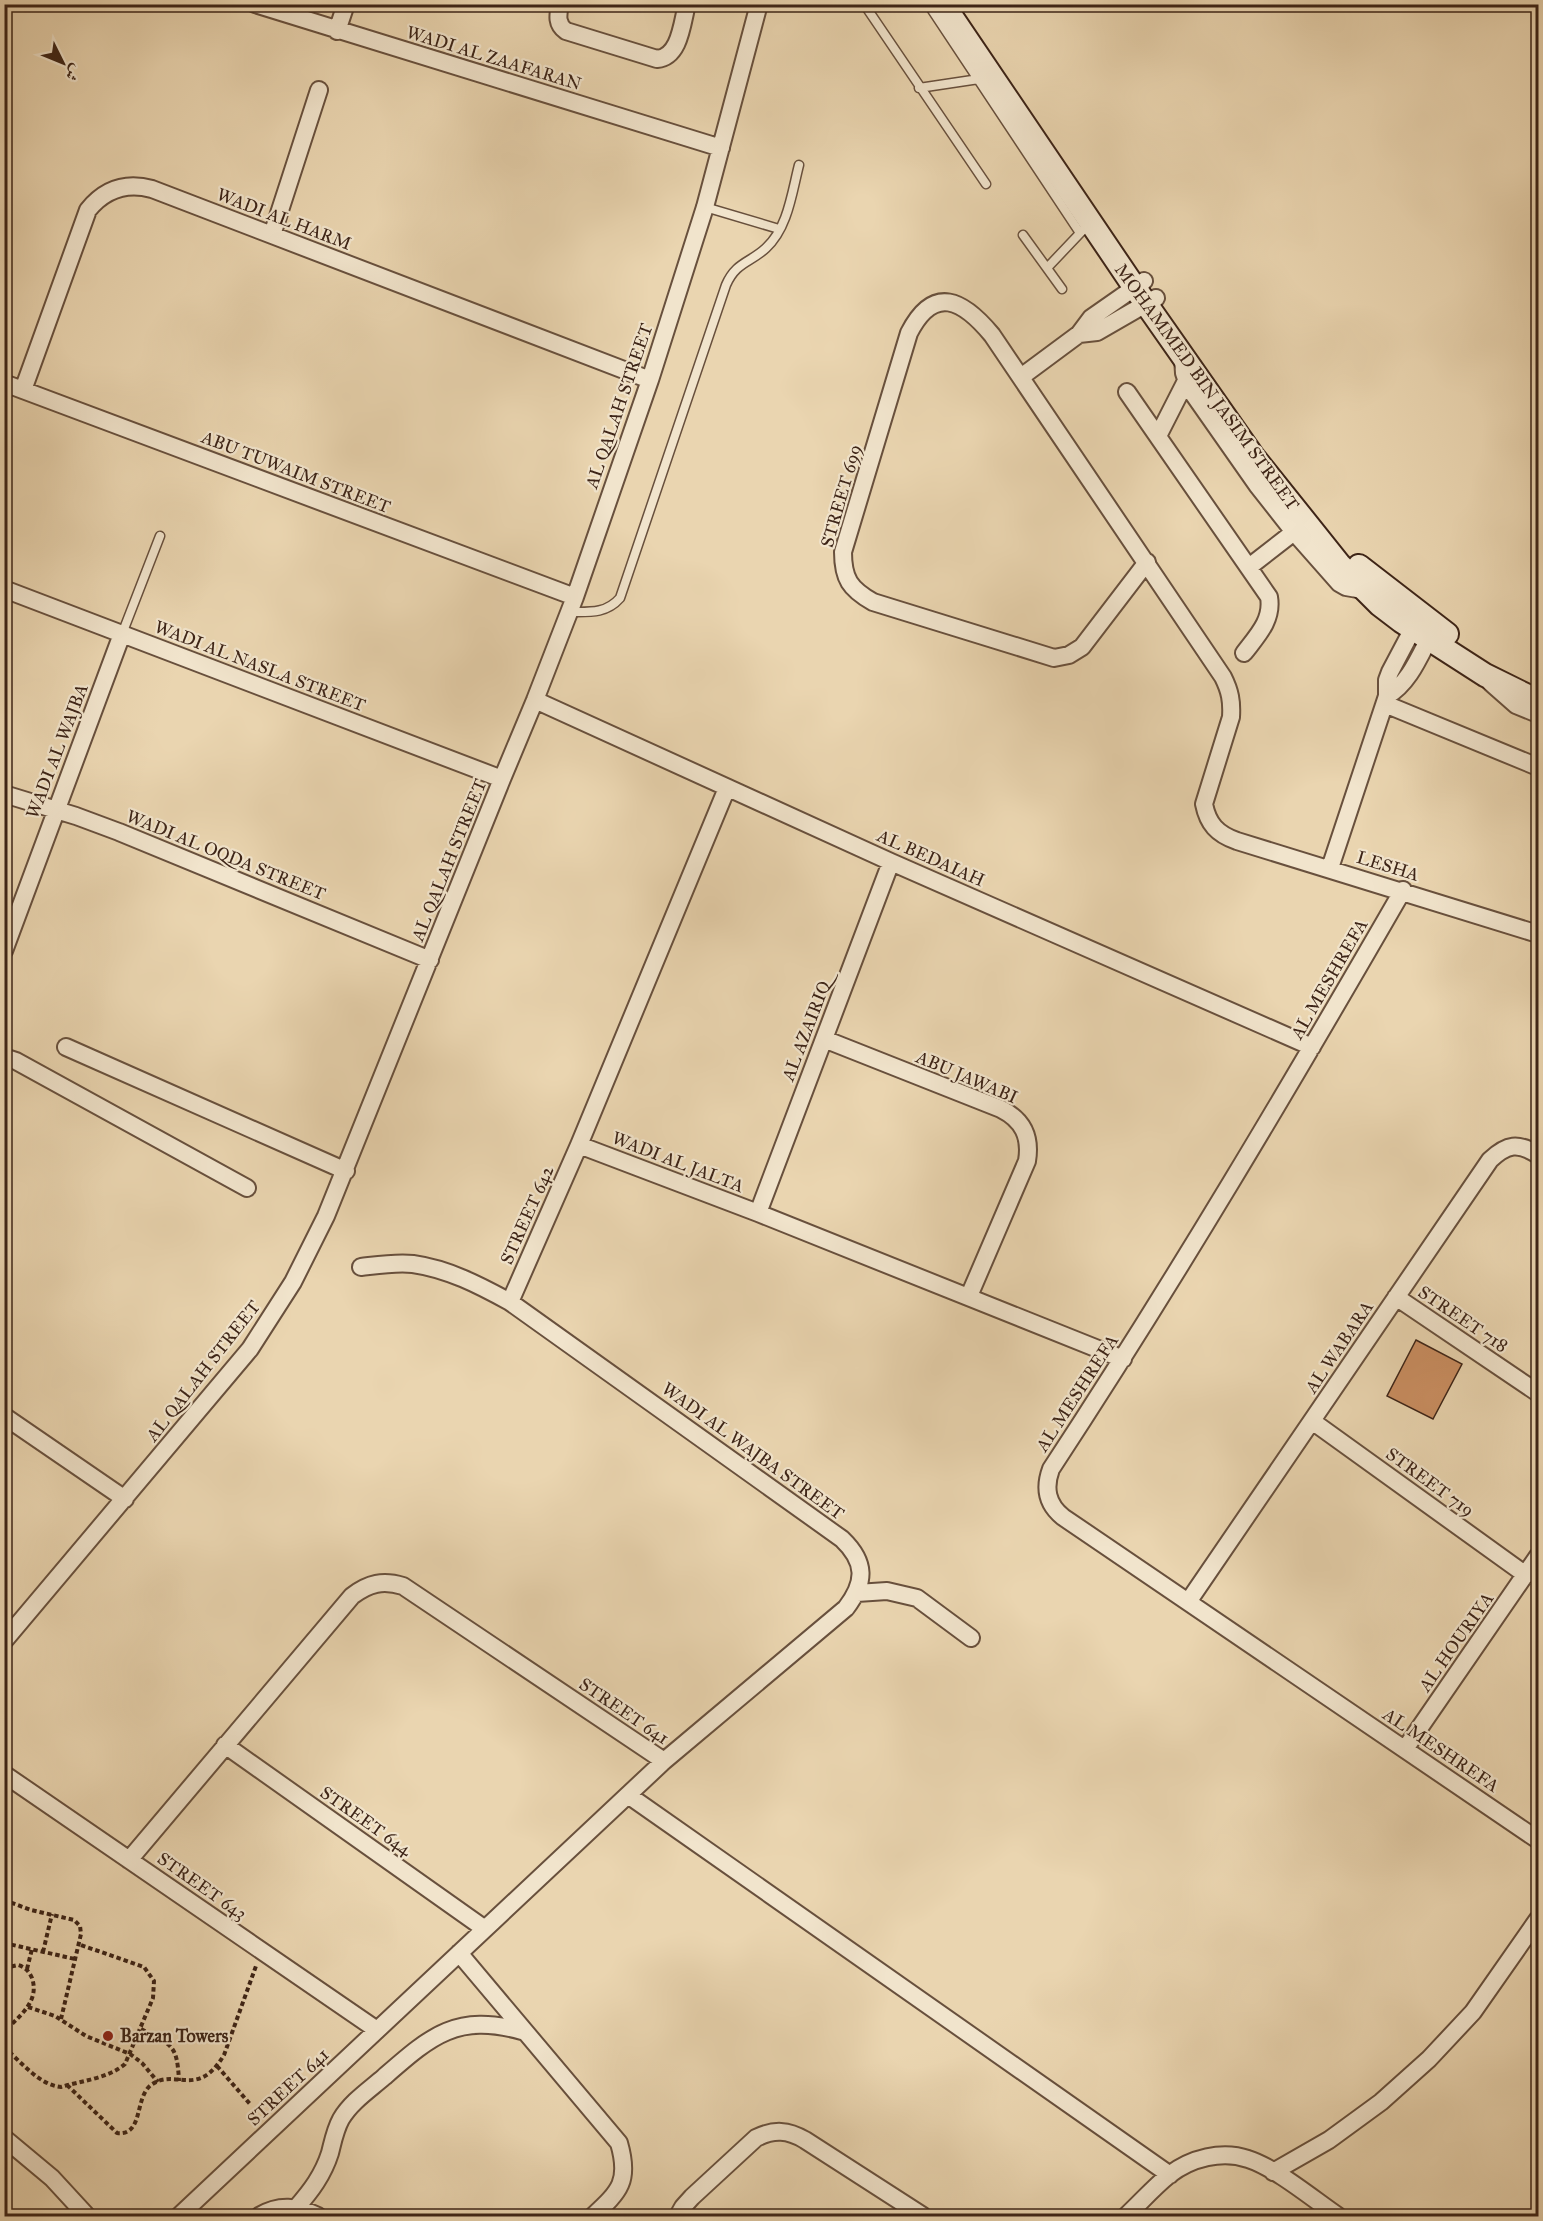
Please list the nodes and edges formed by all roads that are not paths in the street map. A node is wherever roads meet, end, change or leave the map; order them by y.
1 (255, 4) edge
2 (346, 4) edge
3 (560, 4) edge
4 (687, 4) edge
5 (759, 4) edge
6 (864, 4) edge
7 (928, 4) edge
8 (943, 4) edge
9 (959, 4) edge
10 (337, 31) junction
11 (979, 79) junction
12 (919, 88) junction
13 (319, 90) dead end
14 (721, 148) junction
15 (800, 165) dead end
16 (986, 184) dead end
17 (705, 207) junction
18 (1085, 228) junction
19 (779, 229) junction
20 (272, 235) junction
21 (1023, 235) dead end
22 (1047, 268) junction
23 (1062, 289) dead end
24 (1145, 293) junction
25 (1183, 357) junction
26 (1021, 377) junction
27 (650, 380) junction
28 (1186, 381) junction
29 (4, 383) edge
30 (23, 390) junction
31 (1127, 392) dead end
32 (1158, 436) junction
33 (1294, 532) junction
34 (160, 536) dead end
35 (1147, 562) junction
36 (1249, 567) junction
37 (4, 589) edge
38 (1364, 590) junction
39 (572, 605) junction
40 (1425, 627) junction
41 (122, 634) junction
42 (1244, 653) dead end
43 (1485, 675) junction
44 (1539, 688) edge
45 (535, 700) junction
46 (1386, 700) junction
47 (1539, 701) edge
48 (1539, 714) edge
49 (1539, 767) edge
50 (501, 779) junction
51 (727, 788) junction
52 (4, 794) edge
53 (55, 810) junction
54 (891, 862) junction
55 (1330, 868) junction
56 (1403, 890) junction
57 (1539, 934) edge
58 (4, 951) edge
59 (430, 960) junction
60 (824, 1039) junction
61 (66, 1047) dead end
62 (1312, 1047) junction
63 (4, 1057) edge
64 (579, 1145) junction
65 (1539, 1155) edge
66 (346, 1171) junction
67 (247, 1188) dead end
68 (758, 1213) junction
69 (361, 1267) dead end
70 (969, 1296) junction
71 (1396, 1297) junction
72 (510, 1302) junction
73 (1123, 1359) junction
74 (1539, 1393) edge
75 (4, 1416) edge
76 (1312, 1421) junction
77 (125, 1499) junction
78 (1539, 1556) edge
79 (1526, 1575) junction
80 (857, 1593) junction
81 (1188, 1602) junction
82 (971, 1638) dead end
83 (4, 1641) edge
84 (225, 1745) junction
85 (1405, 1749) junction
86 (664, 1761) junction
87 (4, 1774) edge
88 (628, 1795) junction
89 (1539, 1840) edge
90 (129, 1860) junction
91 (1539, 1919) edge
92 (485, 1929) junction
93 (459, 1953) junction
94 (377, 2030) junction
95 (522, 2031) junction
96 (4, 2138) edge
97 (1273, 2172) junction
98 (1170, 2175) junction
99 (296, 2208) junction
100 (87, 2217) edge
101 (179, 2217) edge
102 (259, 2217) edge
103 (318, 2217) edge
104 (592, 2217) edge
105 (678, 2217) edge
106 (924, 2217) edge
107 (1126, 2217) edge
108 (1338, 2217) edge

1 - 10 street, WADI AL ZAAFARAN
2 - 10 street
3 - 4 street
5 - 14 street, AL QALAH STREET
6 - 12 lane
7 - 11 lane
8 - 18 street, MOHAMMED BIN JASIM STREET
9 - 24 street, MOHAMMED BIN JASIM STREET
10 - 14 street, WADI AL ZAAFARAN
11 - 12 lane
11 - 18 lane
12 - 16 lane
13 - 20 street
14 - 17 street, AL QALAH STREET
15 - 19 lane
17 - 19 lane
17 - 27 street, AL QALAH STREET
18 - 22 lane
18 - 24 street, MOHAMMED BIN JASIM STREET
19 - 39 lane
20 - 27 street, WADI AL HARM
20 - 30 street, WADI AL HARM
21 - 22 lane
22 - 23 lane
24 - 25 street, MOHAMMED BIN JASIM STREET
24 - 26 street
24 - 40 street, MOHAMMED BIN JASIM STREET
25 - 28 street
25 - 38 street, MOHAMMED BIN JASIM STREET
26 - 35 street, STREET 699
26 - 35 street, STREET 699
27 - 39 street, AL QALAH STREET
28 - 32 street
28 - 33 street
29 - 30 street, ABU TUWAIM STREET
30 - 39 street, ABU TUWAIM STREET
31 - 32 street
32 - 36 street
33 - 36 street
33 - 38 street
34 - 41 lane
35 - 55 street, STREET 699
36 - 42 street
37 - 41 street, WADI AL NASLA STREET
38 - 40 street, MOHAMMED BIN JASIM STREET
39 - 45 street, AL QALAH STREET
40 - 43 street, MOHAMMED BIN JASIM STREET
40 - 44 street, MOHAMMED BIN JASIM STREET
40 - 46 street, LESHA
41 - 50 street, WADI AL NASLA STREET
41 - 53 street, WADI AL WAJBA
43 - 47 street, MOHAMMED BIN JASIM STREET
43 - 48 street
45 - 50 street, AL QALAH STREET
45 - 51 street, AL BEDAIAH
46 - 49 street
46 - 55 street, LESHA
50 - 59 street, AL QALAH STREET
51 - 54 street, AL BEDAIAH
51 - 64 street
52 - 53 street, WADI AL OQDA STREET
53 - 58 street, WADI AL WAJBA
53 - 59 street, WADI AL OQDA STREET
54 - 60 street, AL AZAIRIQ
54 - 62 street, AL BEDAIAH
55 - 56 street, LESHA
56 - 57 street, LESHA
56 - 62 street, AL MESHREFA
59 - 66 street, AL QALAH STREET
60 - 68 street, AL AZAIRIQ
60 - 70 street, ABU JAWABI
61 - 66 street
62 - 73 street, AL MESHREFA
63 - 67 street
64 - 68 street, WADI AL JALTA
64 - 72 street, STREET 642
65 - 71 street, AL WABARA
66 - 77 street, AL QALAH STREET
68 - 70 street, WADI AL JALTA
69 - 72 street, WADI AL WAJBA STREET
70 - 73 street, WADI AL JALTA
71 - 74 street, STREET 718
71 - 76 street, AL WABARA
72 - 80 street, WADI AL WAJBA STREET
73 - 81 street, AL MESHREFA
75 - 77 street
76 - 79 street, STREET 719
76 - 81 street, AL WABARA
77 - 83 street, AL QALAH STREET
78 - 79 street, AL HOURIYA
79 - 85 street, AL HOURIYA
80 - 82 street
80 - 86 street
81 - 85 street, AL MESHREFA
84 - 86 street, STREET 641
84 - 90 street, STREET 641
84 - 92 street, STREET 644
85 - 89 street, AL MESHREFA
86 - 88 street, STREET 641
87 - 90 street, STREET 643
88 - 92 street, STREET 641
88 - 98 street
90 - 94 street, STREET 643
91 - 97 street
92 - 93 street, STREET 641
93 - 94 street, STREET 641
93 - 95 street
94 - 101 street, STREET 641
95 - 99 street
95 - 104 street
96 - 100 street
97 - 98 street
97 - 108 street
98 - 107 street
99 - 102 street
99 - 103 street
105 - 106 street

